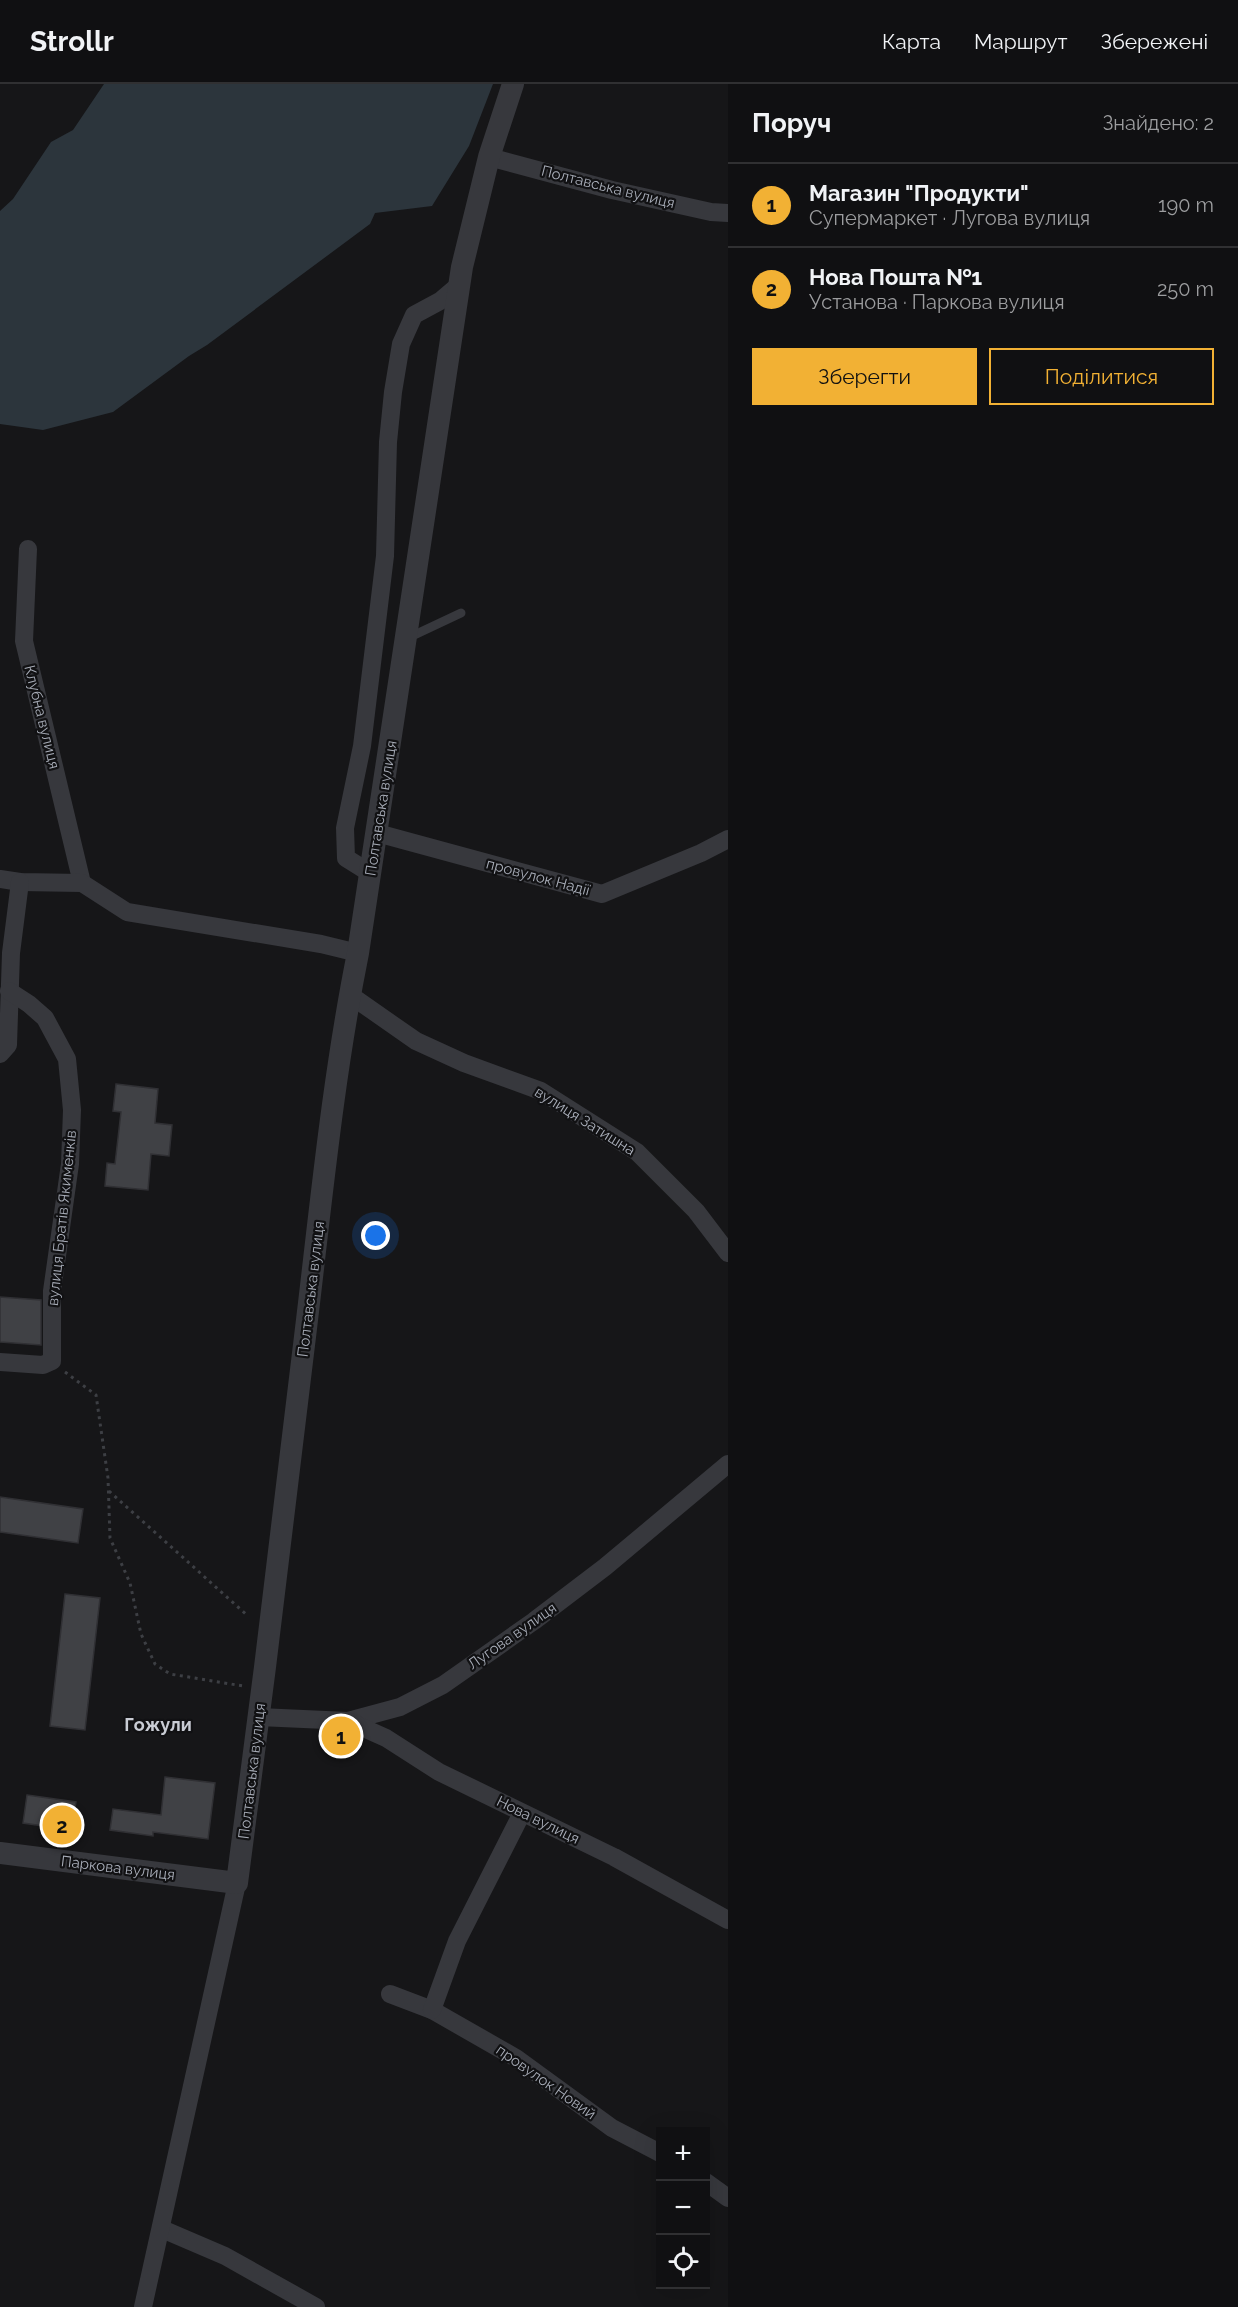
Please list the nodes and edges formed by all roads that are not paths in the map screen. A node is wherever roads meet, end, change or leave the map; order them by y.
1 (513, 84) edge
2 (489, 157) junction
3 (728, 213) edge
4 (461, 275) junction
5 (28, 549) dead end
6 (461, 613) dead end
7 (408, 638) junction
8 (376, 833) junction
9 (728, 839) edge
10 (370, 873) junction
11 (0, 879) edge
12 (20, 882) junction
13 (82, 883) junction
14 (358, 953) junction
15 (9, 991) junction
16 (350, 995) junction
17 (0, 1054) edge
18 (728, 1253) edge
19 (0, 1362) edge
20 (728, 1464) edge
21 (259, 1717) junction
22 (348, 1721) junction
23 (522, 1812) junction
24 (0, 1853) edge
25 (237, 1883) junction
26 (728, 1920) edge
27 (390, 1994) dead end
28 (432, 2010) junction
29 (656, 2151) edge
30 (710, 2185) edge
31 (728, 2198) edge
32 (162, 2229) junction
33 (143, 2307) edge
34 (316, 2307) edge

1 - 2 street, Полтавська вулиця
2 - 3 street, Полтавська вулиця
2 - 4 street, Полтавська вулиця
4 - 7 street, Полтавська вулиця
4 - 10 street
5 - 13 street, Клубна вулиця
6 - 7 lane
7 - 8 street, Полтавська вулиця
8 - 9 street, провулок Надії
8 - 10 street, Полтавська вулиця
10 - 14 street, Полтавська вулиця
11 - 12 street
12 - 13 street
12 - 15 street
13 - 14 street
14 - 16 street, Полтавська вулиця
15 - 17 street
15 - 19 street, вулиця Братів Якименків
16 - 18 street, вулиця Затишна
16 - 21 street, Полтавська вулиця
20 - 22 street, Лугова вулиця
21 - 22 street, Лугова вулиця
21 - 25 street, Полтавська вулиця
22 - 23 street, Нова вулиця
23 - 26 street, Нова вулиця
23 - 28 street
24 - 25 street, Паркова вулиця
25 - 32 street, Полтавська вулиця
27 - 28 street, провулок Новий
28 - 29 street, провулок Новий
30 - 31 street
32 - 33 street, Полтавська вулиця
32 - 34 street

